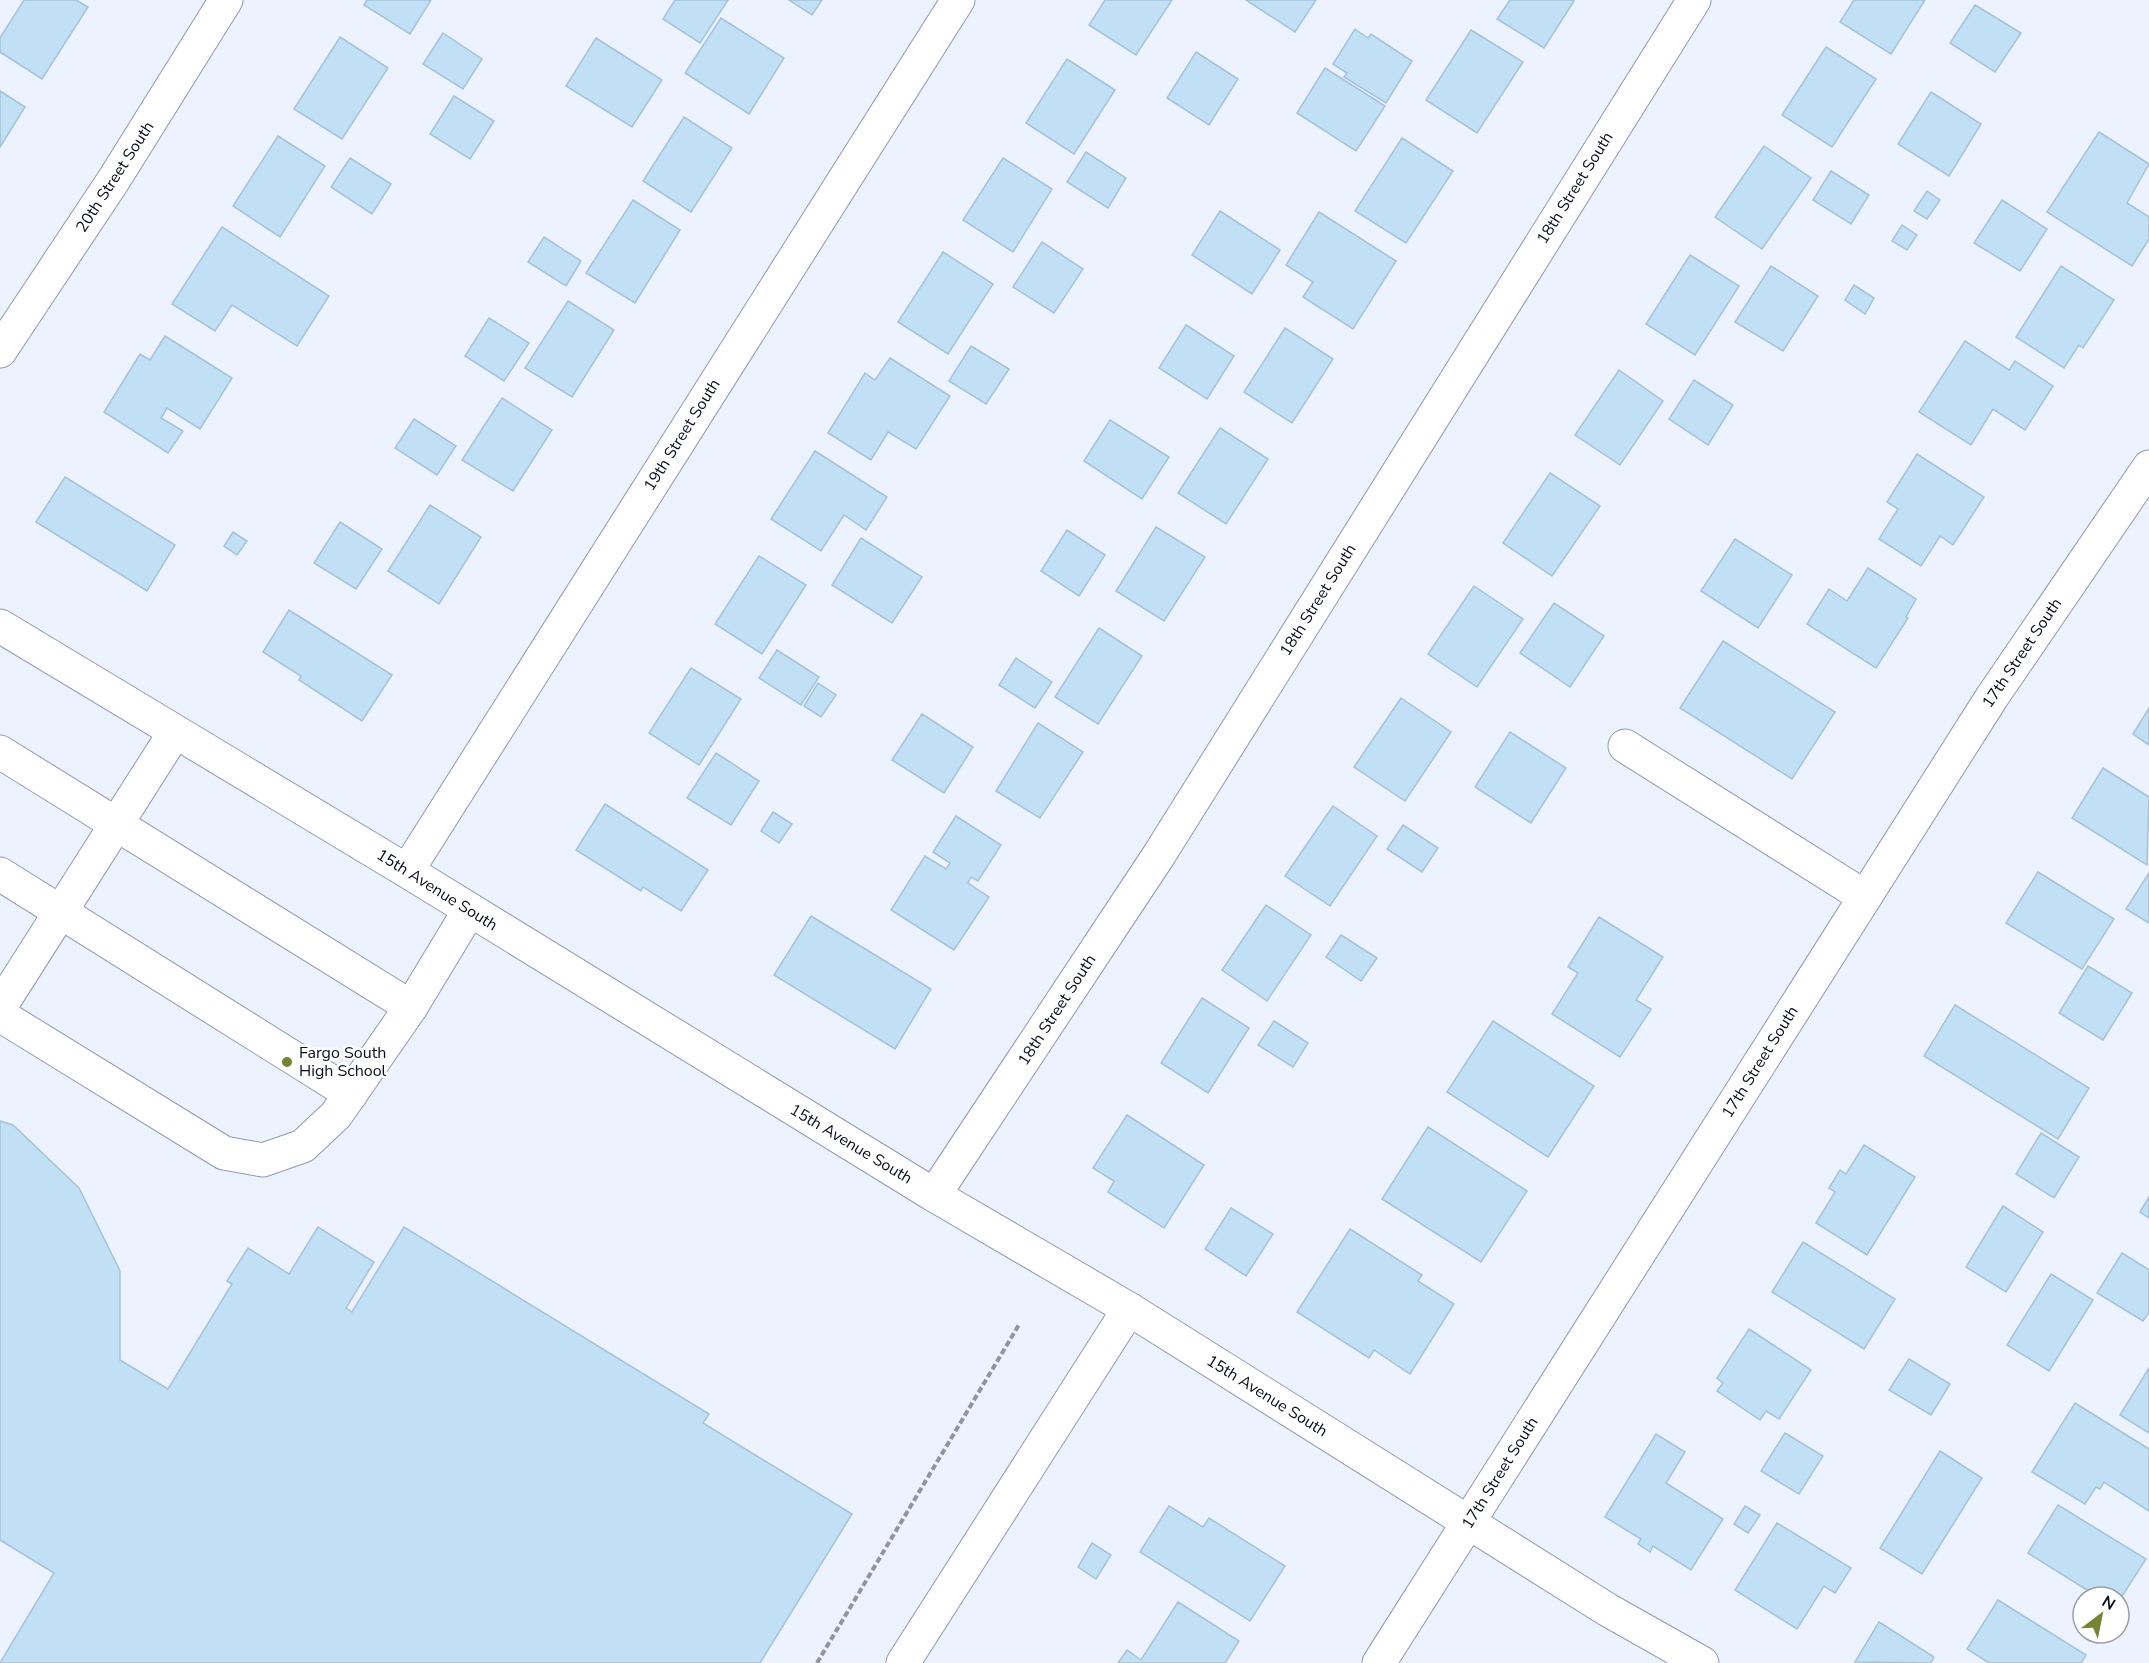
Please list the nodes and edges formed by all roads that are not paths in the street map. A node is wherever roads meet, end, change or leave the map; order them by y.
1 (226, 0) edge
2 (958, 0) edge
3 (1694, 0) edge
4 (0, 351) edge
5 (2149, 467) edge
6 (0, 626) edge
7 (175, 732) junction
8 (1625, 746) dead end
9 (0, 752) edge
10 (117, 825) junction
11 (407, 871) junction
12 (0, 874) edge
13 (1865, 897) junction
14 (62, 911) junction
15 (469, 911) junction
16 (0, 1007) edge
17 (411, 1007) junction
18 (0, 1015) edge
19 (351, 1094) junction
20 (934, 1195) junction
21 (1129, 1309) junction
22 (1468, 1522) junction
23 (903, 1663) edge
24 (1380, 1663) edge
25 (1702, 1663) edge

1 - 4 street, 20th Street South
2 - 11 street, 19th Street South
3 - 20 street, 18th Street South
5 - 13 street, 17th Street South
6 - 7 street, 15th Avenue South
7 - 10 street
7 - 11 street, 15th Avenue South
8 - 13 street
9 - 10 street
10 - 14 street
10 - 17 street
11 - 15 street, 15th Avenue South
12 - 14 street
13 - 22 street, 17th Street South
14 - 16 street
14 - 19 street
15 - 17 street
15 - 20 street, 15th Avenue South
17 - 19 street
18 - 19 street
20 - 21 street, 15th Avenue South
21 - 22 street, 15th Avenue South
21 - 23 street
22 - 24 street, 17th Street South
22 - 25 street, 15th Avenue South

